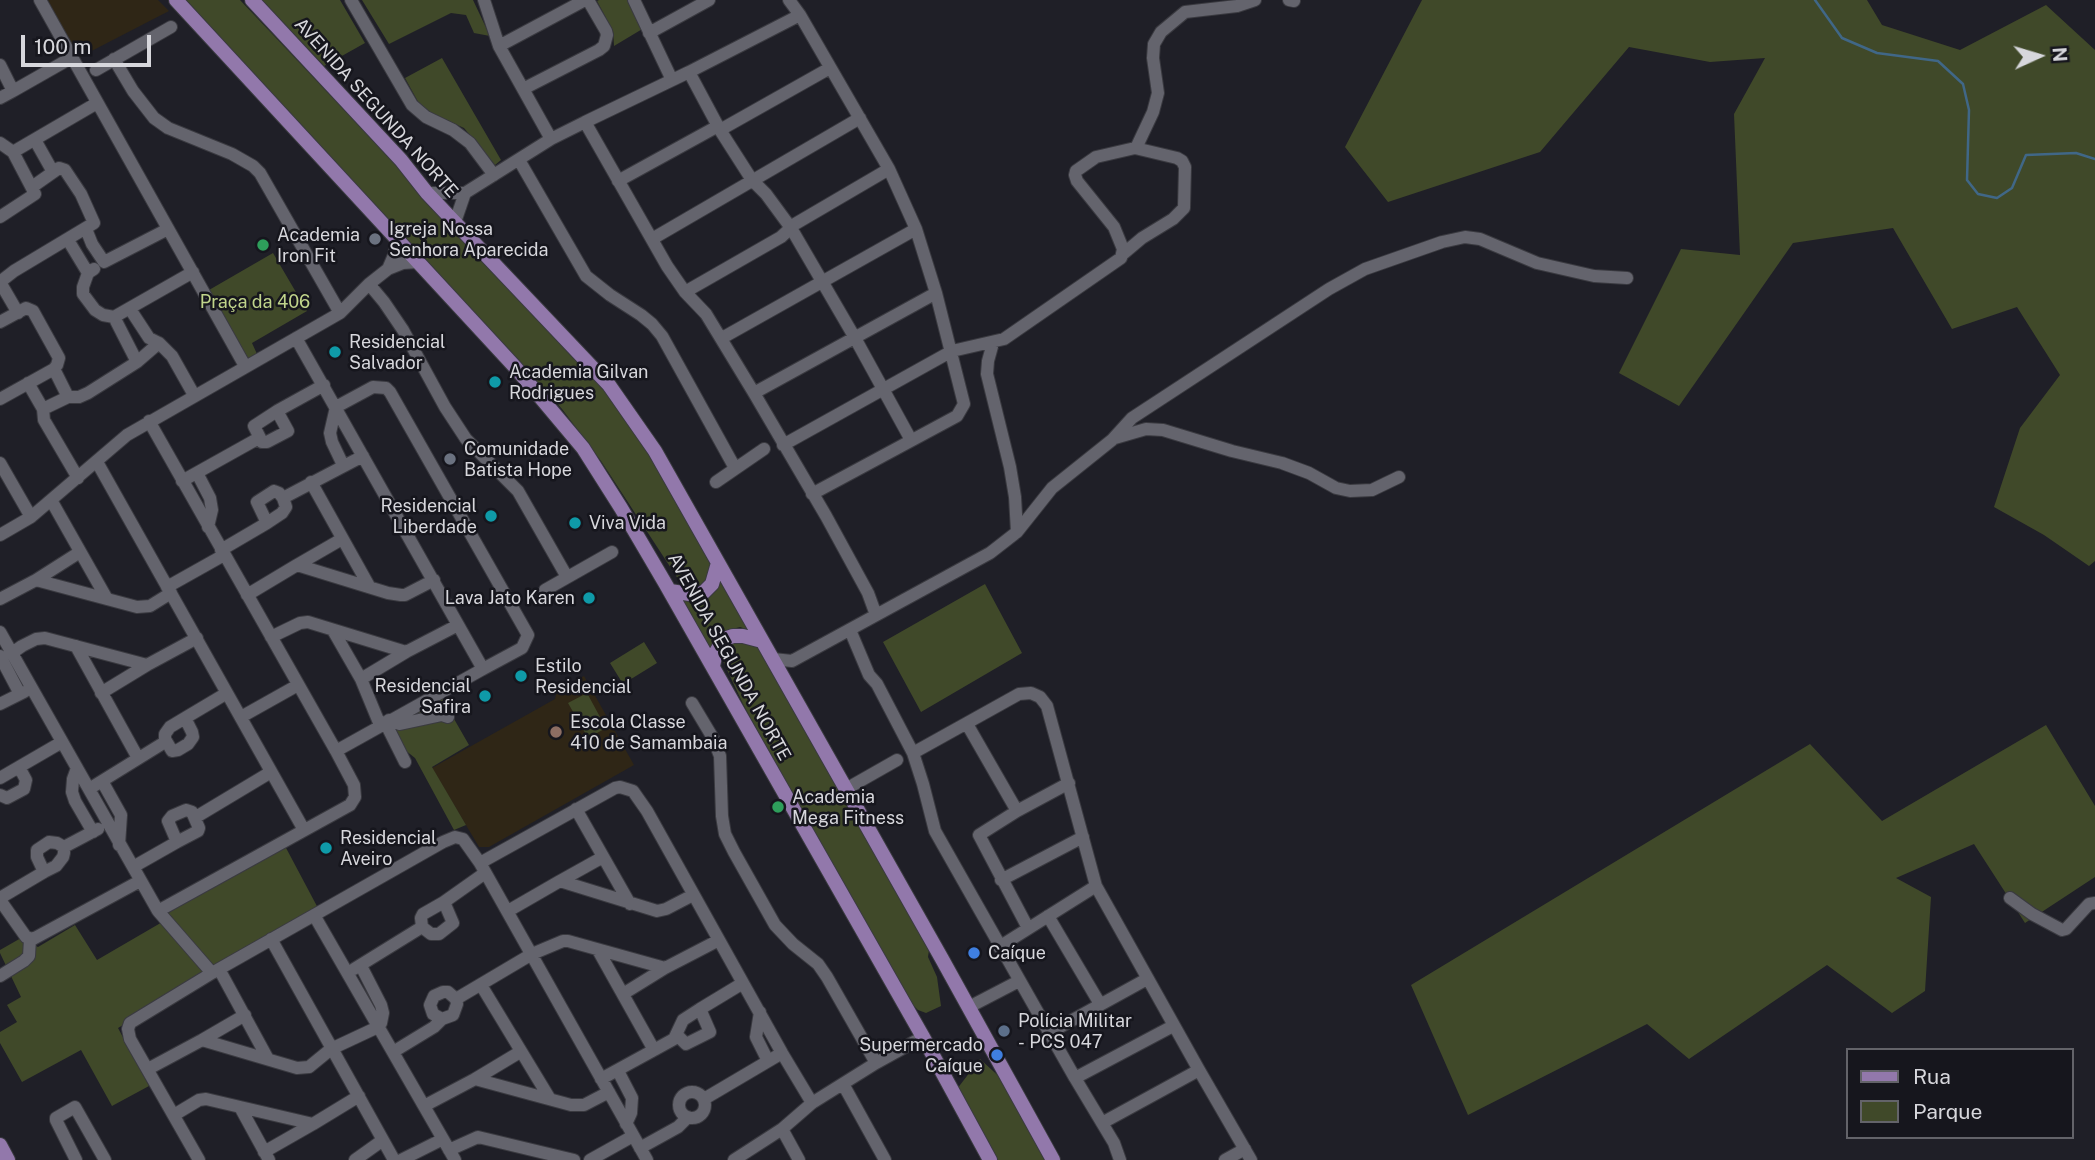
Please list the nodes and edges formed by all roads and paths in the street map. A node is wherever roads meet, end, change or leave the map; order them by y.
1 (40, 0) edge
2 (176, 0) edge
3 (251, 0) edge
4 (351, 0) edge
5 (484, 0) edge
6 (587, 0) edge
7 (634, 0) edge
8 (709, 0) edge
9 (789, 0) edge
10 (1255, 0) edge
11 (800, 15) junction
12 (171, 27) dead end
13 (649, 33) junction
14 (499, 46) junction
15 (0, 51) edge
16 (71, 58) junction
17 (114, 59) junction
18 (0, 63) edge
19 (830, 68) junction
20 (96, 69) dead end
21 (689, 72) junction
22 (672, 80) junction
23 (523, 89) junction
24 (13, 90) junction
25 (0, 98) edge
26 (97, 103) junction
27 (860, 118) junction
28 (585, 122) junction
29 (719, 128) junction
30 (551, 139) junction
31 (35, 140) junction
32 (0, 143) edge
33 (1135, 148) junction
34 (13, 152) junction
35 (519, 160) junction
36 (889, 169) junction
37 (53, 172) junction
38 (494, 175) junction
39 (751, 180) junction
40 (618, 181) junction
41 (32, 187) junction
42 (427, 193) junction
43 (465, 193) junction
44 (0, 217) edge
45 (454, 222) junction
46 (791, 228) junction
47 (86, 229) junction
48 (168, 229) junction
49 (916, 229) junction
50 (397, 239) junction
51 (652, 239) junction
52 (68, 240) junction
53 (1122, 254) junction
54 (104, 262) junction
55 (418, 262) junction
56 (387, 269) junction
57 (88, 272) junction
58 (193, 272) junction
59 (1627, 278) dead end
60 (822, 281) junction
61 (0, 282) edge
62 (369, 284) junction
63 (685, 292) junction
64 (936, 293) junction
65 (130, 309) junction
66 (18, 313) junction
67 (340, 313) junction
68 (114, 317) junction
69 (0, 322) edge
70 (296, 338) junction
71 (722, 338) junction
72 (855, 338) junction
73 (159, 343) junction
74 (993, 343) junction
75 (952, 351) junction
76 (138, 362) junction
77 (245, 366) junction
78 (54, 369) junction
79 (29, 383) junction
80 (324, 385) junction
81 (883, 389) junction
82 (754, 393) junction
83 (194, 395) junction
84 (68, 397) junction
85 (0, 399) edge
86 (336, 407) junction
87 (43, 409) junction
88 (277, 411) junction
89 (149, 421) junction
90 (259, 438) junction
91 (911, 440) junction
92 (1112, 440) junction
93 (783, 445) junction
94 (764, 449) dead end
95 (363, 456) junction
96 (97, 461) junction
97 (0, 463) edge
98 (344, 465) junction
99 (735, 468) junction
100 (197, 473) junction
101 (1399, 477) dead end
102 (78, 478) junction
103 (182, 481) junction
104 (311, 482) junction
105 (716, 482) dead end
106 (812, 495) junction
107 (283, 498) junction
108 (51, 500) junction
109 (31, 517) junction
110 (267, 523) junction
111 (208, 527) junction
112 (1017, 533) junction
113 (0, 535) edge
114 (342, 539) junction
115 (80, 552) junction
116 (223, 552) junction
117 (612, 552) dead end
118 (718, 563) junction
119 (297, 565) junction
120 (566, 578) junction
121 (36, 580) junction
122 (434, 580) junction
123 (369, 586) junction
124 (169, 590) junction
125 (545, 590) dead end
126 (670, 591) junction
127 (247, 595) junction
128 (0, 599) edge
129 (107, 599) junction
130 (876, 615) junction
131 (458, 625) junction
132 (850, 630) junction
133 (334, 632) junction
134 (271, 637) junction
135 (197, 638) junction
136 (762, 641) junction
137 (3, 645) edge
138 (76, 646) junction
139 (406, 652) junction
140 (773, 659) junction
141 (792, 661) junction
142 (148, 665) junction
143 (713, 666) junction
144 (483, 669) junction
145 (784, 678) junction
146 (361, 679) junction
147 (298, 685) junction
148 (25, 691) junction
149 (102, 693) junction
150 (227, 693) junction
151 (692, 703) dead end
152 (0, 705) edge
153 (241, 717) junction
154 (448, 717) dead end
155 (185, 718) junction
156 (385, 723) junction
157 (967, 724) junction
158 (62, 742) junction
159 (165, 742) junction
160 (336, 751) junction
161 (913, 753) junction
162 (138, 758) junction
163 (897, 760) dead end
164 (405, 762) dead end
165 (19, 767) junction
166 (77, 768) junction
167 (271, 772) junction
168 (0, 778) edge
169 (102, 781) junction
170 (1069, 783) junction
171 (89, 789) junction
172 (846, 789) junction
173 (0, 795) edge
174 (576, 809) junction
175 (1017, 811) junction
176 (196, 817) junction
177 (108, 824) junction
178 (304, 830) junction
179 (93, 832) junction
180 (1083, 837) junction
181 (177, 842) junction
182 (119, 845) junction
183 (64, 847) junction
184 (603, 857) junction
185 (133, 867) junction
186 (483, 868) junction
187 (44, 873) junction
188 (1001, 880) junction
189 (140, 881) junction
190 (560, 881) junction
191 (1096, 887) junction
192 (694, 895) junction
193 (2010, 898) dead end
194 (0, 899) edge
195 (444, 902) junction
196 (2095, 903) edge
197 (630, 904) junction
198 (158, 911) junction
199 (508, 911) junction
200 (314, 915) junction
201 (1048, 916) junction
202 (422, 927) junction
203 (1028, 928) junction
204 (30, 939) junction
205 (271, 939) junction
206 (719, 940) junction
207 (999, 947) junction
208 (598, 950) junction
209 (532, 954) junction
210 (361, 966) junction
211 (665, 968) junction
212 (216, 971) junction
213 (348, 973) junction
214 (0, 975) edge
215 (1147, 979) junction
216 (1019, 981) junction
217 (743, 983) junction
218 (481, 985) junction
219 (623, 994) junction
220 (456, 999) junction
221 (1100, 1004) junction
222 (969, 1007) junction
223 (700, 1009) junction
224 (760, 1012) junction
225 (245, 1015) junction
226 (442, 1019) junction
227 (1173, 1026) junction
228 (378, 1027) junction
229 (1049, 1033) junction
230 (677, 1035) junction
231 (923, 1037) junction
232 (202, 1040) junction
233 (331, 1049) junction
234 (654, 1050) junction
235 (393, 1052) junction
236 (520, 1052) junction
237 (782, 1053) junction
238 (268, 1059) junction
239 (768, 1061) junction
240 (876, 1063) junction
241 (148, 1069) junction
242 (1199, 1070) junction
243 (618, 1071) junction
244 (1075, 1078) junction
245 (475, 1079) junction
246 (601, 1079) junction
247 (843, 1084) junction
248 (609, 1093) junction
249 (359, 1096) junction
250 (704, 1098) junction
251 (550, 1099) junction
252 (812, 1103) junction
253 (424, 1106) junction
254 (240, 1107) junction
255 (174, 1115) junction
256 (688, 1118) junction
257 (1102, 1123) junction
258 (313, 1124) junction
259 (626, 1124) junction
260 (782, 1129) junction
261 (633, 1136) junction
262 (383, 1140) junction
263 (513, 1145) junction
264 (640, 1148) junction
265 (449, 1150) edge
266 (1248, 1154) edge
267 (267, 1156) edge
268 (76, 1160) edge
269 (106, 1160) edge
270 (199, 1160) edge
271 (355, 1160) edge
272 (394, 1160) edge
273 (401, 1160) edge
274 (522, 1160) edge
275 (574, 1160) edge
276 (590, 1160) edge
277 (647, 1160) edge
278 (734, 1160) edge
279 (799, 1160) edge
280 (886, 1160) edge
281 (990, 1160) edge
282 (1054, 1160) edge
283 (1120, 1160) edge
284 (1225, 1160) edge

1 - 16 street
2 - 50 main road, AVENIDA SEGUNDA NORTE
3 - 42 main road, AVENIDA SEGUNDA NORTE
4 - 38 street
5 - 14 street
6 - 14 street
6 - 23 street
7 - 13 street
8 - 13 street
9 - 11 street
10 - 33 street
11 - 19 street
11 - 21 street
12 - 17 street
13 - 22 street
14 - 23 street
15 - 18 street
16 - 24 street
16 - 26 street
17 - 20 street
17 - 67 street
18 - 24 street
19 - 27 street
19 - 29 street
21 - 22 street
21 - 29 street
22 - 28 street
23 - 30 street
24 - 25 street
26 - 31 street
26 - 48 street
27 - 36 street
27 - 39 street
28 - 30 street
28 - 40 street
29 - 39 street
29 - 40 street
30 - 35 street
31 - 34 street
31 - 37 street
32 - 34 street
33 - 53 street
33 - 53 street
34 - 41 street
35 - 38 street
35 - 99 street
36 - 46 street
36 - 49 street
37 - 41 street
37 - 47 street
38 - 43 street
39 - 46 street
39 - 51 street
40 - 51 street
41 - 44 street
42 - 43 street
42 - 45 main road, AVENIDA SEGUNDA NORTE
43 - 45 street
45 - 118 main road, AVENIDA SEGUNDA NORTE
46 - 60 street
46 - 63 street
47 - 52 street
47 - 54 street
48 - 54 street
48 - 58 street
49 - 60 street
49 - 64 street
50 - 55 main road, AVENIDA SEGUNDA NORTE
50 - 56 street
51 - 63 street
52 - 57 street
52 - 61 street
53 - 74 street
54 - 57 street
55 - 56 street
55 - 126 main road, AVENIDA SEGUNDA NORTE
56 - 62 street
57 - 68 street
58 - 65 street
58 - 77 street
59 - 92 street
60 - 71 street
60 - 72 street
61 - 66 street
62 - 67 street
62 - 120 street
63 - 71 street
64 - 72 street
64 - 75 street
65 - 68 street
65 - 73 street
66 - 69 street
66 - 78 street
67 - 70 street
68 - 76 street
70 - 77 street
70 - 80 street
71 - 82 street
72 - 81 street
72 - 82 street
73 - 76 street
73 - 83 street
74 - 75 street
74 - 112 street
75 - 81 street
75 - 91 street
76 - 84 street
77 - 83 street
78 - 79 street
78 - 84 street
79 - 85 street
79 - 87 street
80 - 86 street
80 - 88 street
81 - 91 street
81 - 93 street
82 - 93 street
83 - 89 street
84 - 87 street
86 - 95 street
86 - 98 street
86 - 144 street
87 - 102 street
88 - 90 street
88 - 90 street
89 - 96 street
89 - 103 street
90 - 100 street
91 - 106 street
92 - 101 street
92 - 112 street
93 - 106 street
94 - 99 street
95 - 98 street
95 - 122 street
96 - 102 street
96 - 124 street
97 - 109 street
98 - 104 street
99 - 105 street
100 - 103 street
100 - 111 street
102 - 108 street
103 - 111 street
104 - 107 street
104 - 114 street
106 - 130 street
107 - 110 street
107 - 110 street
108 - 109 street
108 - 115 street
109 - 113 street
110 - 116 street
111 - 116 street
112 - 130 street
114 - 119 street
114 - 123 street
115 - 121 street
115 - 129 street
116 - 124 street
116 - 127 street
117 - 120 street
118 - 126 main road
118 - 136 main road, AVENIDA SEGUNDA NORTE
119 - 123 street
119 - 127 street
120 - 125 street
121 - 128 street
121 - 129 street
122 - 123 street
122 - 131 street
124 - 129 street
124 - 135 street
126 - 143 main road, AVENIDA SEGUNDA NORTE
127 - 134 street
130 - 132 street
131 - 139 street
131 - 144 street
132 - 141 street
132 - 161 street
133 - 134 street
133 - 139 street
133 - 146 street
134 - 147 street
135 - 142 street
135 - 150 street
136 - 140 main road, AVENIDA SEGUNDA NORTE
136 - 143 main road
137 - 138 street
137 - 148 street
138 - 142 street
138 - 149 street
139 - 146 street
140 - 141 street
140 - 145 main road, AVENIDA SEGUNDA NORTE
141 - 145 street
142 - 149 street
143 - 231 main road, AVENIDA SEGUNDA NORTE
144 - 156 street
145 - 172 main road, AVENIDA SEGUNDA NORTE
146 - 156 street
147 - 153 street
147 - 160 street
148 - 152 street
148 - 158 street
149 - 162 street
150 - 153 street
150 - 155 street
151 - 240 street
153 - 167 street
154 - 156 street
155 - 159 street
155 - 159 street
156 - 160 street
156 - 164 street
157 - 161 street
157 - 170 street
157 - 175 street
158 - 165 street
158 - 166 street
159 - 162 street
160 - 178 street
161 - 207 street
162 - 169 street
163 - 172 street
165 - 168 street
165 - 173 street
166 - 171 street
166 - 179 street
167 - 176 street
167 - 178 street
169 - 171 street
169 - 182 street
170 - 175 street
170 - 180 street
171 - 177 street
172 - 222 main road, AVENIDA SEGUNDA NORTE
174 - 184 street
174 - 186 street
174 - 192 street
175 - 188 street
176 - 181 street
176 - 181 street
177 - 179 street
177 - 182 street
178 - 198 street
179 - 183 street
180 - 188 street
180 - 191 street
181 - 185 street
182 - 185 street
183 - 187 street
183 - 187 street
184 - 190 street
184 - 197 street
185 - 189 street
186 - 195 street
186 - 199 street
186 - 200 street
187 - 194 street
188 - 203 street
189 - 198 street
189 - 204 street
190 - 197 street
190 - 199 street
191 - 201 street
191 - 215 street
192 - 197 street
192 - 206 street
193 - 196 street
194 - 204 street
195 - 202 street
195 - 202 street
198 - 212 street
199 - 209 street
200 - 205 street
200 - 213 street
201 - 203 street
201 - 221 street
202 - 210 street
203 - 207 street
204 - 214 street
205 - 212 street
205 - 233 street
206 - 211 street
206 - 217 street
207 - 216 street
208 - 209 street
208 - 211 street
208 - 219 street
209 - 218 street
209 - 246 street
210 - 213 street
210 - 228 street
211 - 219 street
212 - 225 street
212 - 241 street
213 - 228 street
215 - 221 street
215 - 227 street
216 - 222 street
216 - 229 street
217 - 223 street
217 - 224 street
218 - 220 street
218 - 236 street
219 - 234 street
220 - 226 street
220 - 226 street
221 - 229 street
222 - 282 main road, AVENIDA SEGUNDA NORTE
223 - 230 street
223 - 230 street
224 - 237 street
224 - 239 street
225 - 232 street
225 - 238 street
226 - 235 street
227 - 242 street
227 - 244 street
228 - 233 street
228 - 235 street
229 - 244 street
230 - 234 street
231 - 240 street
231 - 281 main road, AVENIDA SEGUNDA NORTE
232 - 238 street
232 - 241 street
233 - 238 street
233 - 249 street
234 - 243 street
235 - 253 street
236 - 245 street
236 - 251 street
237 - 239 street
237 - 252 street
239 - 250 street
240 - 247 street
241 - 255 street
242 - 257 street
242 - 266 street
243 - 246 street
243 - 259 street
244 - 257 street
245 - 251 street
245 - 253 street
246 - 248 street
247 - 252 street
247 - 280 street
248 - 251 street
248 - 259 street
249 - 258 street
249 - 262 street
250 - 256 street
250 - 256 street
252 - 260 street
253 - 265 street
254 - 255 street
254 - 258 street
254 - 267 street
255 - 270 street
256 - 264 street
257 - 283 street
258 - 267 street
259 - 261 street
260 - 278 street
260 - 279 street
261 - 264 street
261 - 276 street
262 - 271 street
262 - 272 street
263 - 265 street
263 - 274 street
263 - 275 street
264 - 277 street
265 - 273 street
266 - 284 street
268 - 269 street

